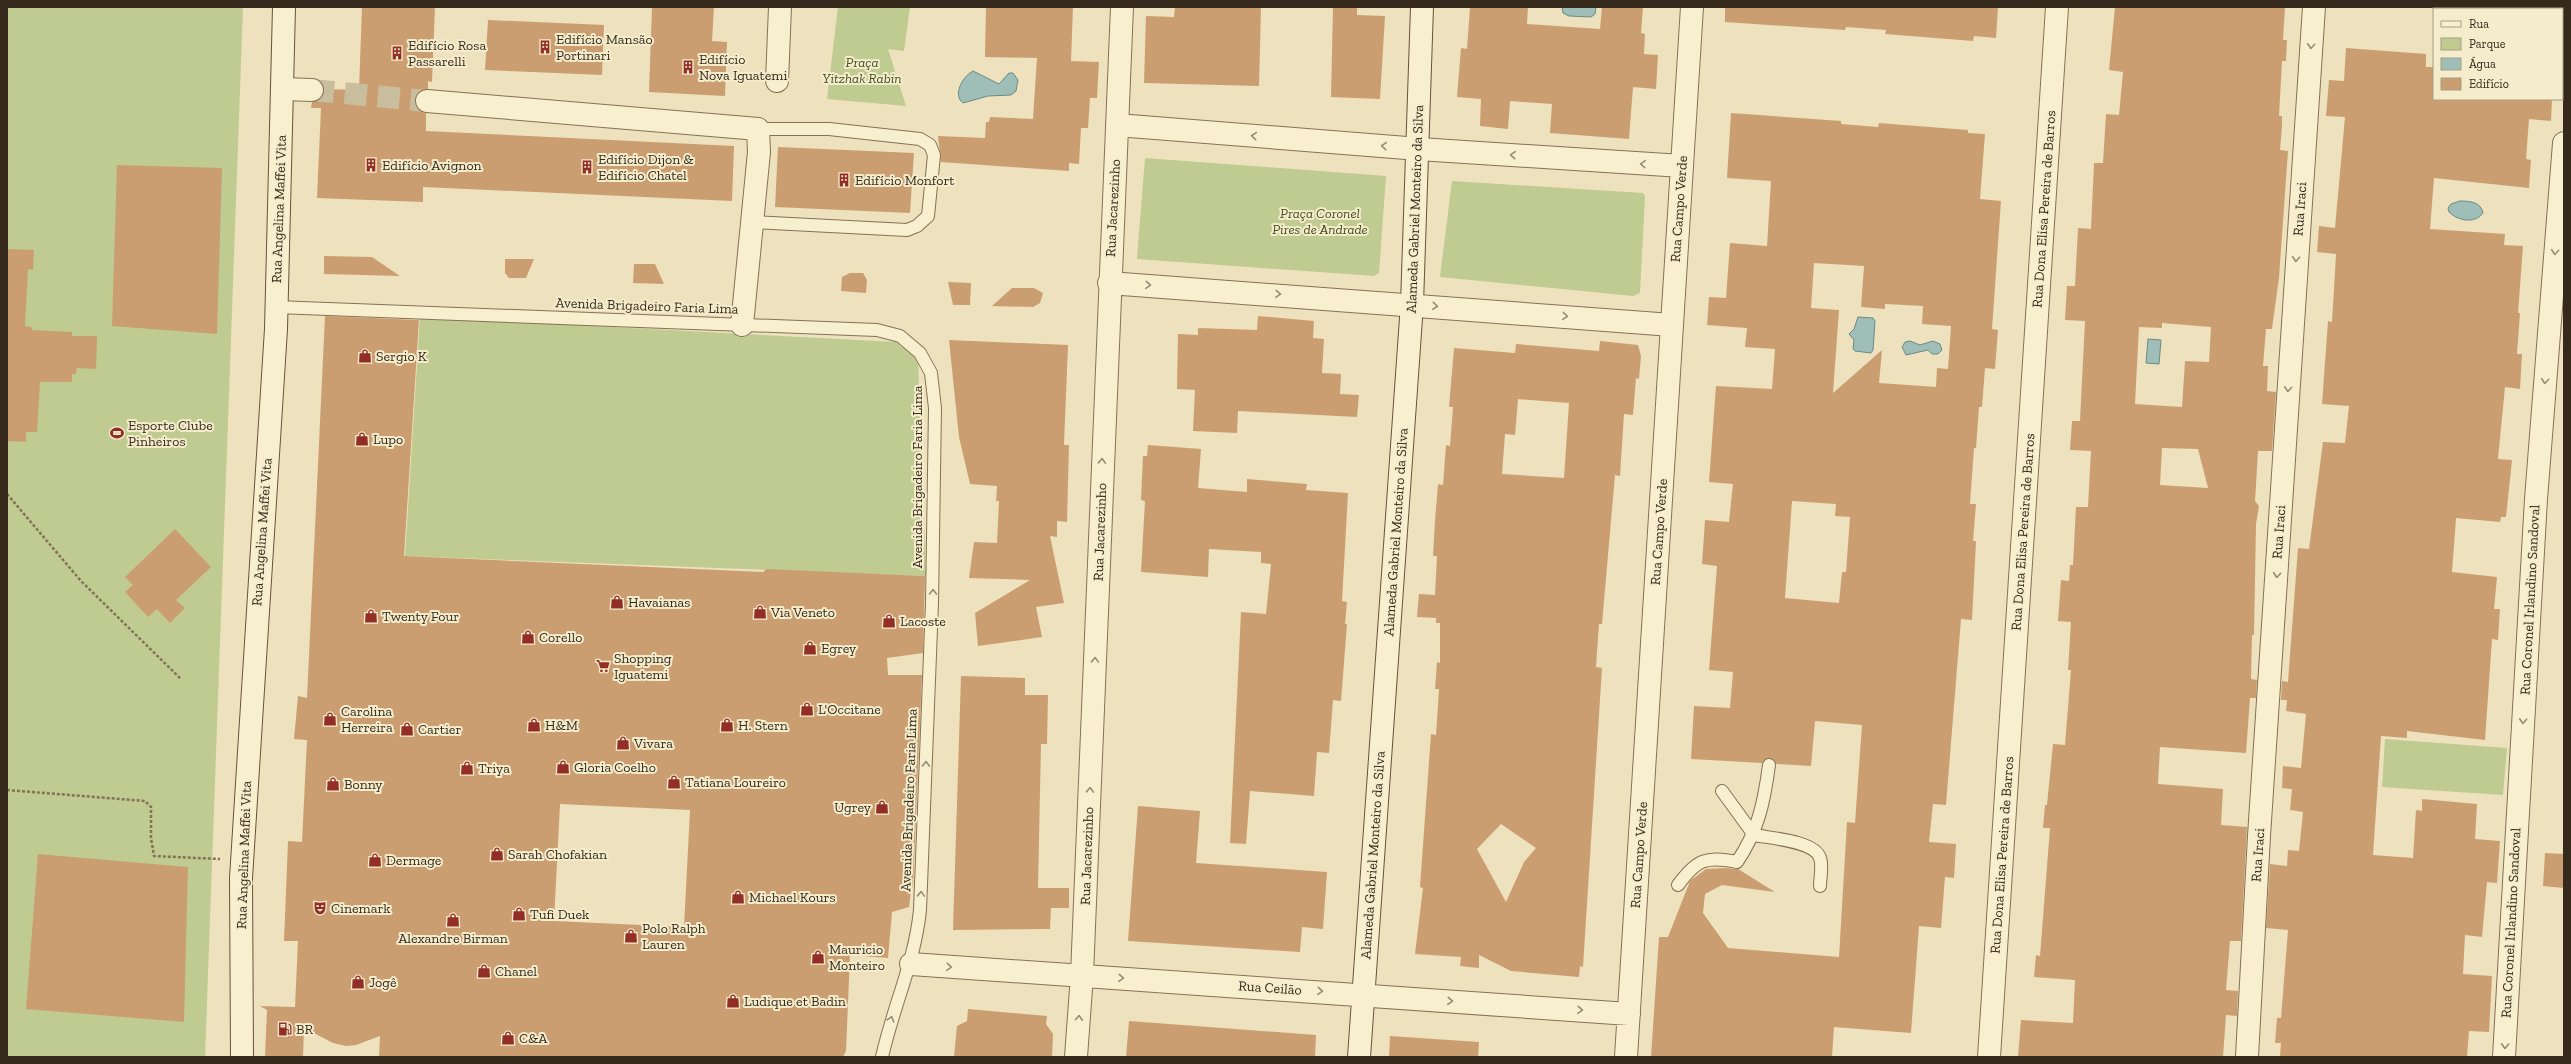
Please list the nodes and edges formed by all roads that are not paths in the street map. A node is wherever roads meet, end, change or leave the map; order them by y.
1 (284, 7) edge
2 (780, 7) edge
3 (1122, 7) edge
4 (1422, 7) edge
5 (1692, 7) edge
6 (2057, 7) edge
7 (2314, 7) edge
8 (777, 81) dead end
9 (282, 89) junction
10 (312, 90) tunnel mouth
11 (427, 101) tunnel mouth
12 (1117, 125) junction
13 (758, 129) junction
14 (2564, 144) edge
15 (1419, 149) junction
16 (1682, 166) junction
17 (752, 222) junction
18 (1109, 283) junction
19 (1412, 304) junction
20 (276, 307) junction
21 (1672, 324) junction
22 (742, 325) junction
23 (1769, 765) dead end
24 (1722, 791) dead end
25 (1754, 835) junction
26 (1678, 885) dead end
27 (1820, 886) dead end
28 (911, 964) junction
29 (1082, 975) junction
30 (1363, 994) junction
31 (1629, 1014) junction
32 (242, 1057) edge
33 (882, 1057) edge
34 (1076, 1057) edge
35 (1359, 1057) edge
36 (1626, 1057) edge
37 (1989, 1057) edge
38 (2247, 1057) edge
39 (2504, 1057) edge

1 - 9 street, Rua Angelina Maffei Vita
2 - 8 street
3 - 12 street, Rua Jacarezinho
4 - 15 street, Alameda Gabriel Monteiro da Silva
5 - 16 street, Rua Campo Verde
6 - 37 street, Rua Dona Elisa Pereira de Barros
7 -> 38 street, Rua Iraci
9 - 10 street
9 - 20 street, Rua Angelina Maffei Vita
11 - 13 street
15 -> 12 street
12 - 18 street, Rua Jacarezinho
13 - 17 street
13 - 17 lane
14 -> 39 street, Rua Coronel Irlandino Sandoval
16 -> 15 street
15 - 19 street, Alameda Gabriel Monteiro da Silva
16 - 21 street, Rua Campo Verde
17 - 22 street
18 -> 19 street
29 -> 18 street, Rua Jacarezinho
19 -> 21 street
19 - 30 street, Alameda Gabriel Monteiro da Silva
20 - 22 lane, Avenida Brigadeiro Faria Lima
20 - 32 street, Rua Angelina Maffei Vita
21 - 31 street, Rua Campo Verde
28 -> 22 lane, Avenida Brigadeiro Faria Lima
23 - 25 lane
24 - 25 lane
25 - 26 lane
25 - 27 lane
28 -> 29 street, Rua Ceilão
33 -> 28 lane, Avenida Brigadeiro Faria Lima
29 -> 30 street, Rua Ceilão
34 -> 29 street, Rua Jacarezinho
30 -> 31 street, Rua Ceilão
30 - 35 street, Alameda Gabriel Monteiro da Silva
31 - 36 street, Rua Campo Verde

